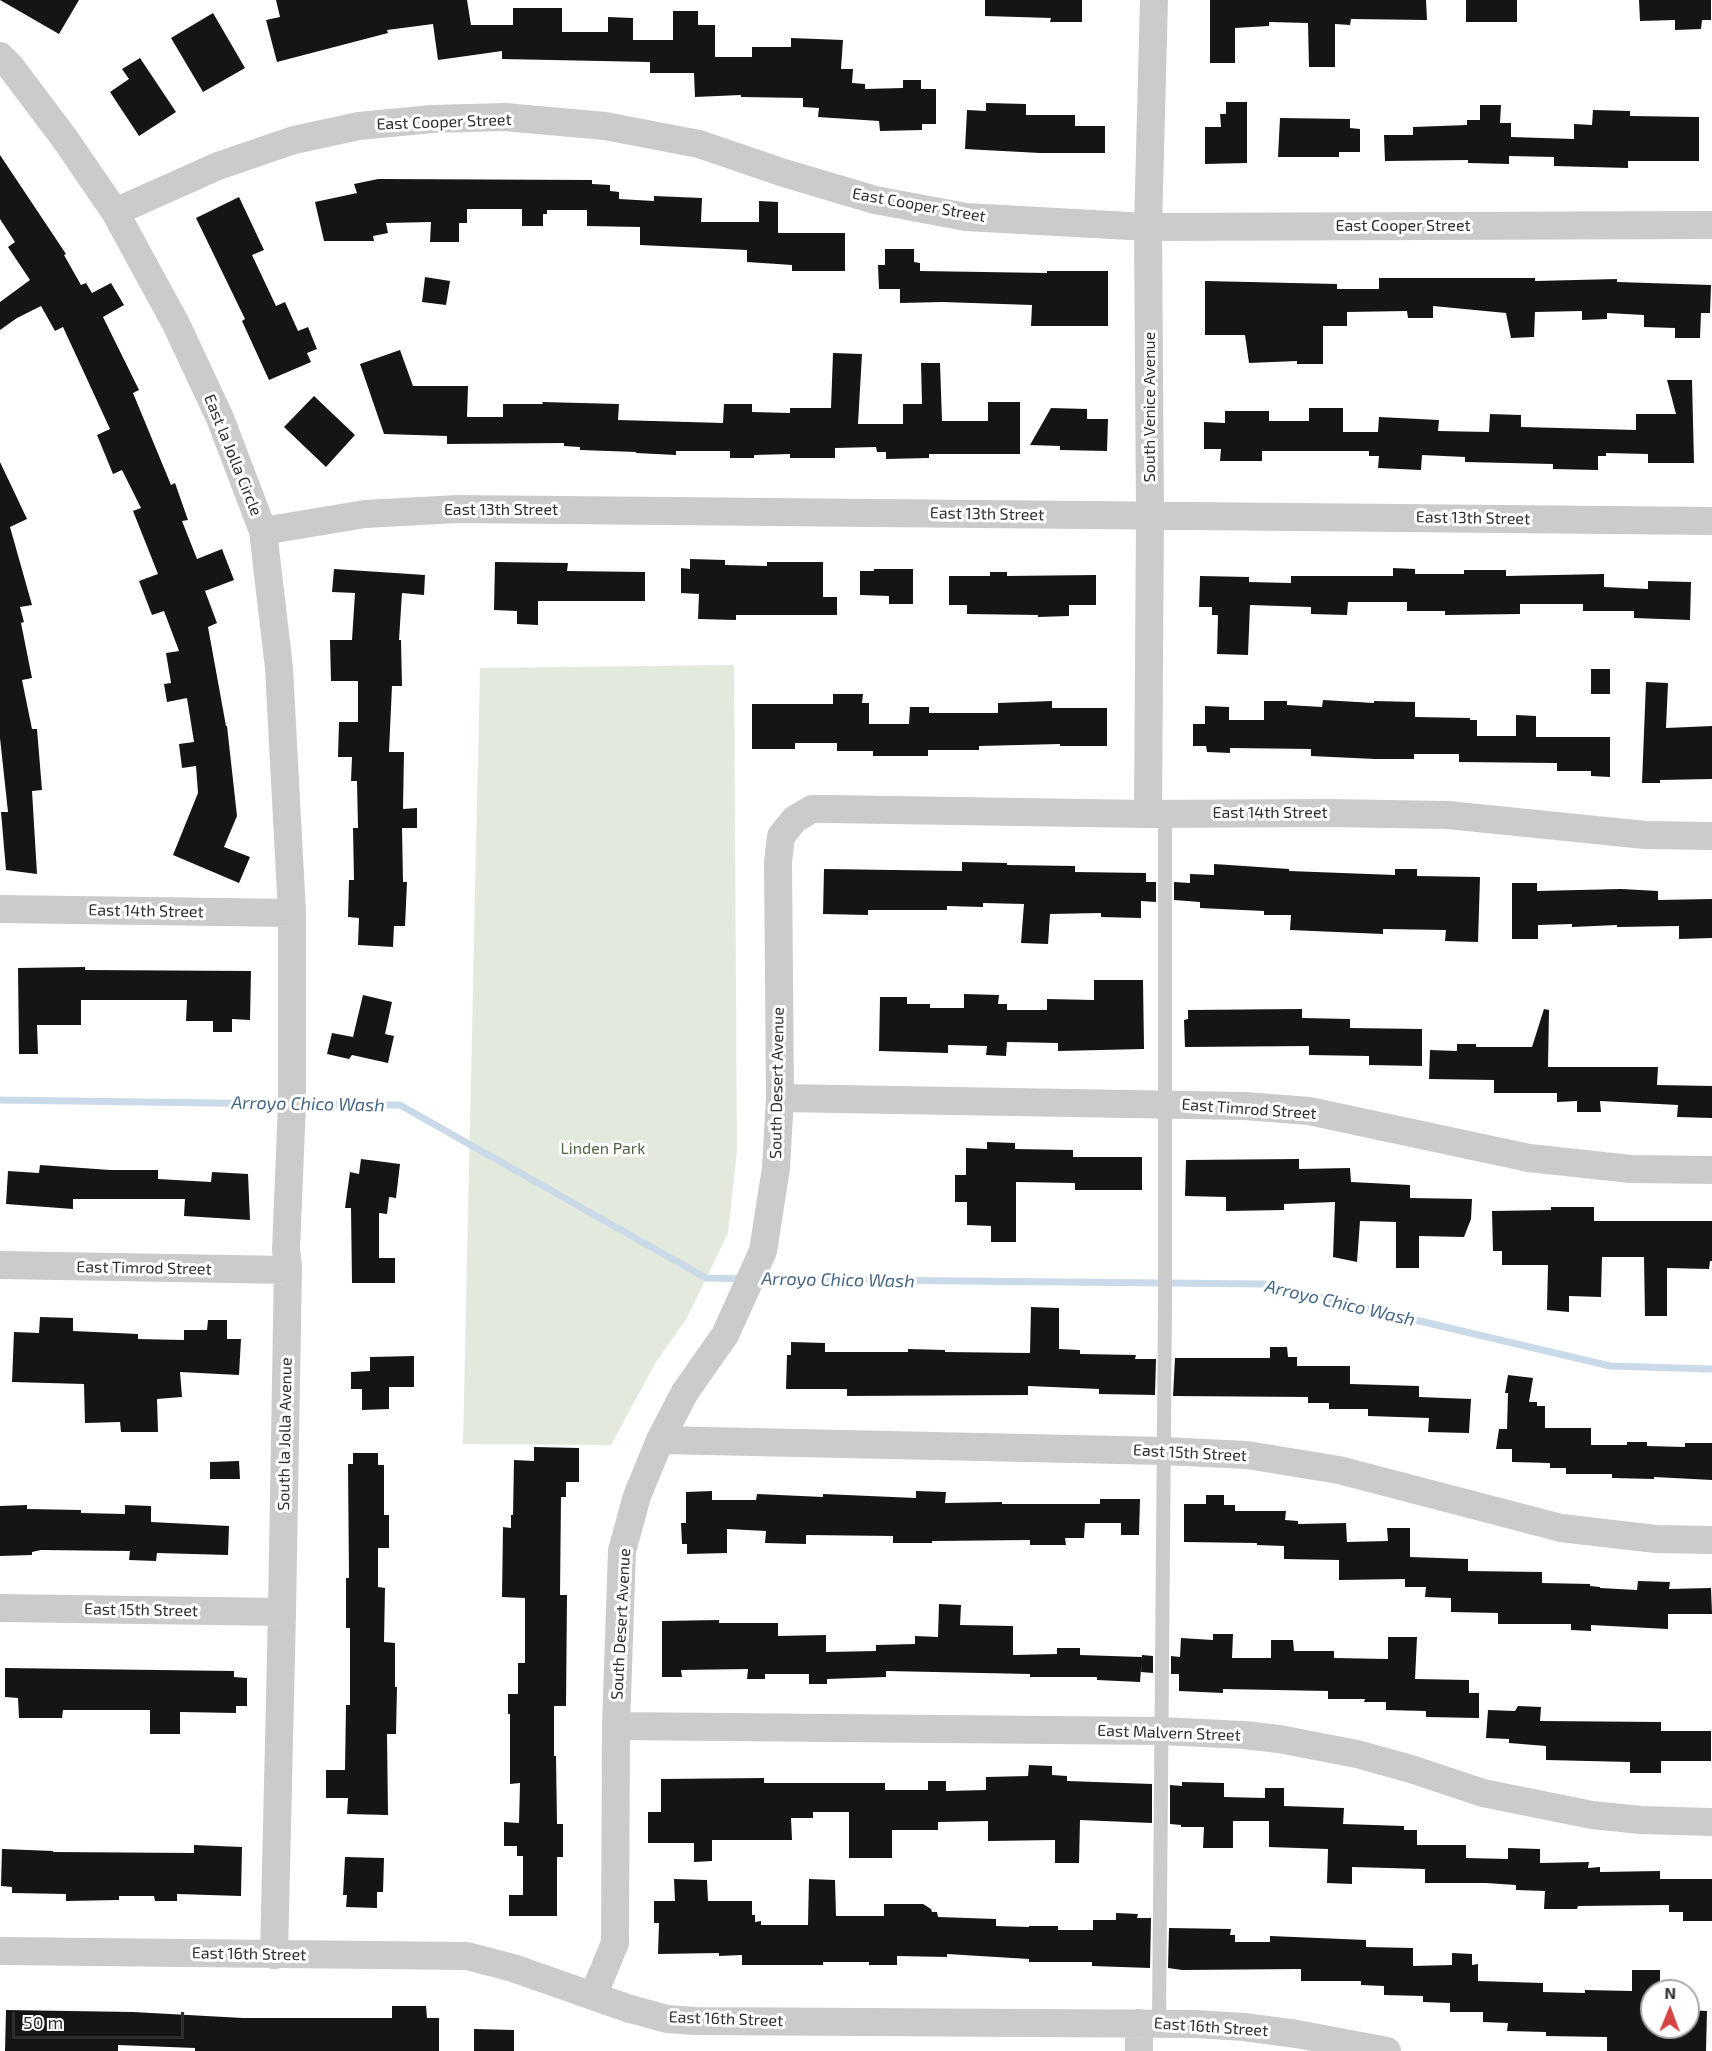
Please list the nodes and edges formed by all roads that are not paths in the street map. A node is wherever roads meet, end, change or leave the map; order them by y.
1 (1154, 0) edge
2 (0, 56) edge
3 (115, 212) junction
4 (1712, 225) edge
5 (1148, 227) junction
6 (1150, 515) junction
7 (1712, 521) edge
8 (263, 531) junction
9 (827, 809) joint
10 (1157, 814) junction
11 (1712, 836) edge
12 (0, 909) edge
13 (292, 913) junction
14 (780, 1098) junction
15 (1165, 1104) junction
16 (1712, 1170) edge
17 (0, 1265) edge
18 (288, 1270) junction
19 (660, 1440) junction
20 (1164, 1451) junction
21 (1712, 1540) edge
22 (0, 1608) edge
23 (282, 1612) junction
24 (616, 1726) junction
25 (1161, 1731) junction
26 (1712, 1822) edge
27 (0, 1951) edge
28 (274, 1955) junction
29 (593, 1996) junction
30 (1149, 2023) junction
31 (1139, 2051) edge
32 (1387, 2051) edge

1 - 5 street, South Venice Avenue
2 - 3 street, East la Jolla Circle
3 - 5 street, East Cooper Street
3 - 8 street, East la Jolla Circle
4 - 5 street, East Cooper Street
5 - 6 street, South Venice Avenue
6 - 7 street, East 13th Street
6 - 8 street, East 13th Street
6 - 10 street, South Venice Avenue
8 - 13 street, East la Jolla Circle
9 - 10 street, East 14th Street
9 - 14 street, South Desert Avenue
10 - 11 street, East 14th Street
10 - 15 lane
12 - 13 street, East 14th Street
13 - 18 street, South la Jolla Avenue
14 - 15 street, East Timrod Street
14 - 19 street, South Desert Avenue
15 - 16 street, East Timrod Street
15 - 20 lane
17 - 18 street, East Timrod Street
18 - 23 street, South la Jolla Avenue
19 - 20 street, East 15th Street
19 - 24 street, South Desert Avenue
20 - 21 street, East 15th Street
20 - 25 lane
22 - 23 street, East 15th Street
23 - 28 street, South la Jolla Avenue
24 - 25 street, East Malvern Street
24 - 29 street, South Desert Avenue
25 - 26 street, East Malvern Street
25 - 30 lane
27 - 28 street, East 16th Street
28 - 29 street, East 16th Street
29 - 30 street, East 16th Street
30 - 31 street
30 - 32 street, East 16th Street

